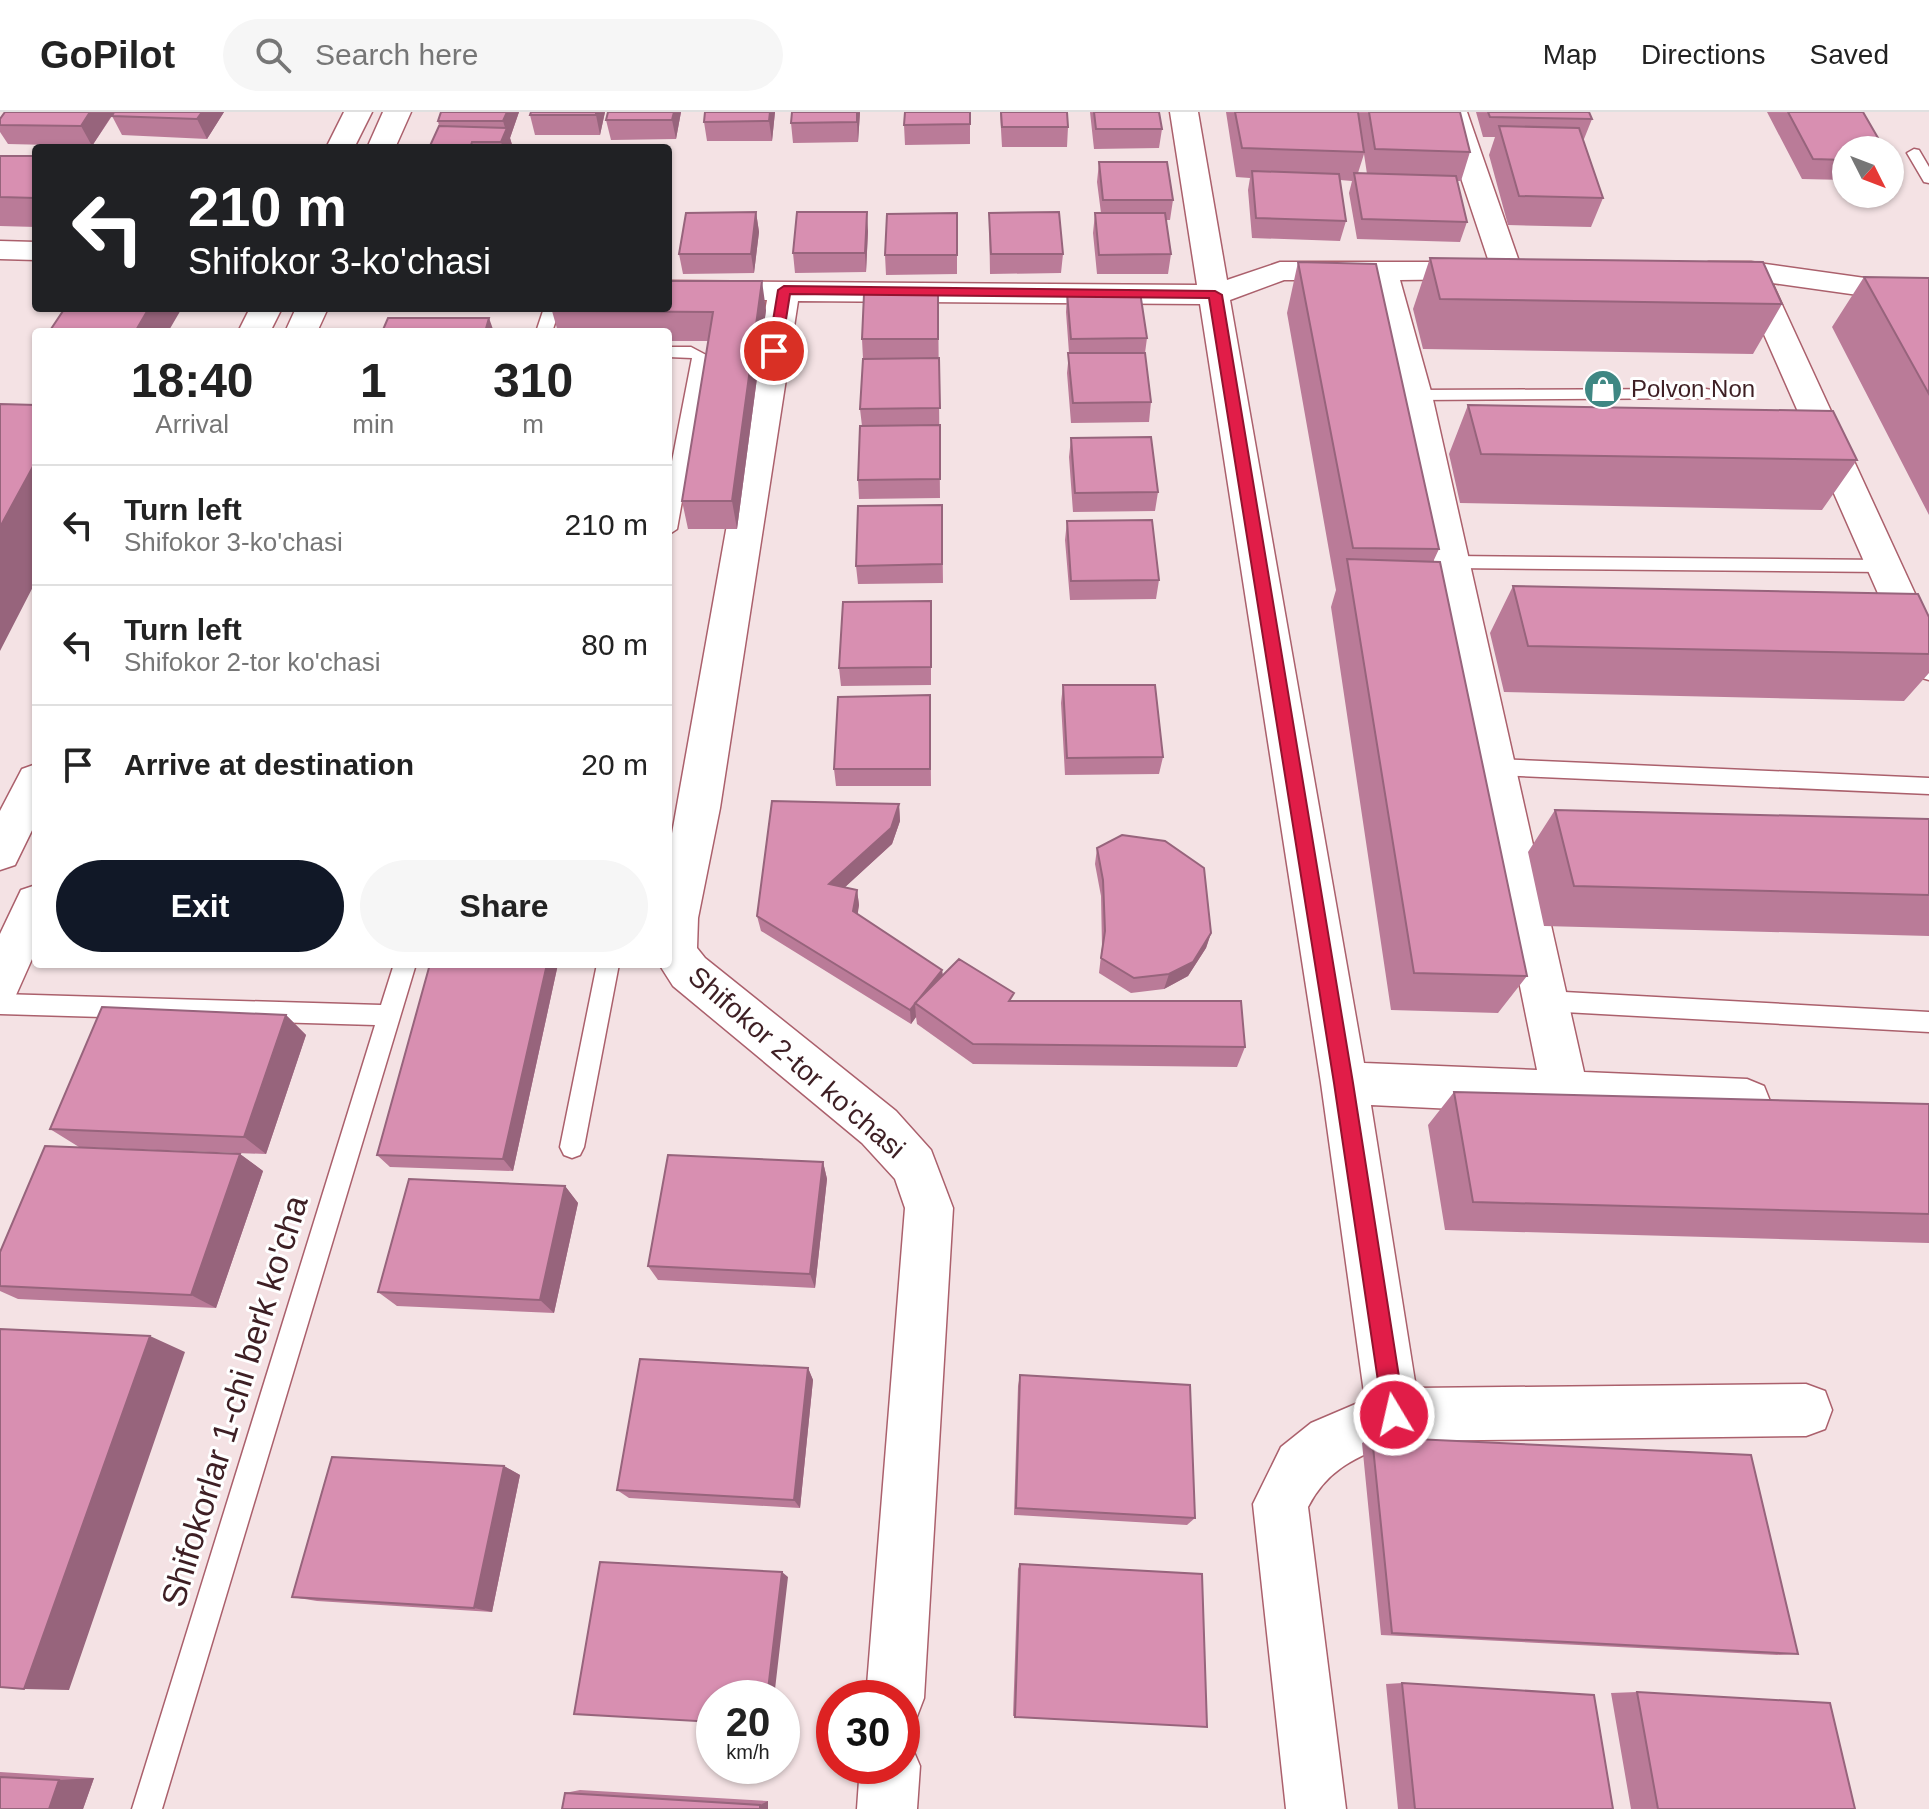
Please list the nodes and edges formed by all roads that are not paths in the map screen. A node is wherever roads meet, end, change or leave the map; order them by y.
1 (358, 112) edge
2 (397, 112) edge
3 (1184, 112) edge
4 (1453, 112) edge
5 (342, 144) edge
6 (383, 144) edge
7 (1914, 153) dead end
8 (1929, 179) edge
9 (0, 250) edge
10 (32, 251) edge
11 (1382, 270) junction
12 (1675, 271) edge
13 (1751, 271) junction
14 (672, 290) edge
15 (784, 290) junction
16 (1215, 295) junction
17 (1929, 296) edge
18 (672, 352) edge
19 (1706, 394) dead end
20 (1416, 395) junction
21 (672, 507) edge
22 (1452, 562) junction
23 (1884, 566) junction
24 (1929, 666) edge
25 (1496, 767) junction
26 (1929, 786) edge
27 (32, 790) edge
28 (683, 808) edge
29 (0, 853) edge
30 (32, 912) edge
31 (404, 968) edge
32 (607, 968) edge
33 (0, 981) edge
34 (1546, 1001) junction
35 (0, 1004) edge
36 (389, 1015) junction
37 (1929, 1022) edge
38 (1344, 1083) junction
39 (1565, 1093) junction
40 (1787, 1103) edge
41 (572, 1147) dead end
42 (1806, 1410) dead end
43 (1394, 1415) junction
44 (896, 1680) edge
45 (889, 1784) edge
46 (147, 1809) edge
47 (887, 1809) edge
48 (1316, 1809) edge

1 - 5 street
2 - 6 street
3 - 16 street
4 - 11 street
7 - 8 lane
9 - 10 street
11 - 16 street
11 - 20 street
12 - 13 street
13 - 17 street
13 - 23 street
14 - 15 street
15 - 16 street
15 - 28 street, Shifokor 2-tor ko'chasi
16 - 38 street
18 - 21 lane
19 - 20 lane
20 - 22 street
22 - 23 lane
22 - 25 street
23 - 24 street
25 - 26 lane
25 - 34 street
27 - 29 street
28 - 44 street, Shifokor 2-tor ko'chasi
30 - 33 street
31 - 36 lane, Shifokorlar 1-chi berk ko'cha
32 - 41 lane
34 - 37 lane
34 - 39 street
35 - 36 lane
36 - 46 lane, Shifokorlar 1-chi berk ko'cha
38 - 39 street
38 - 43 street
39 - 40 street
42 - 43 street
43 - 48 street
45 - 47 street

